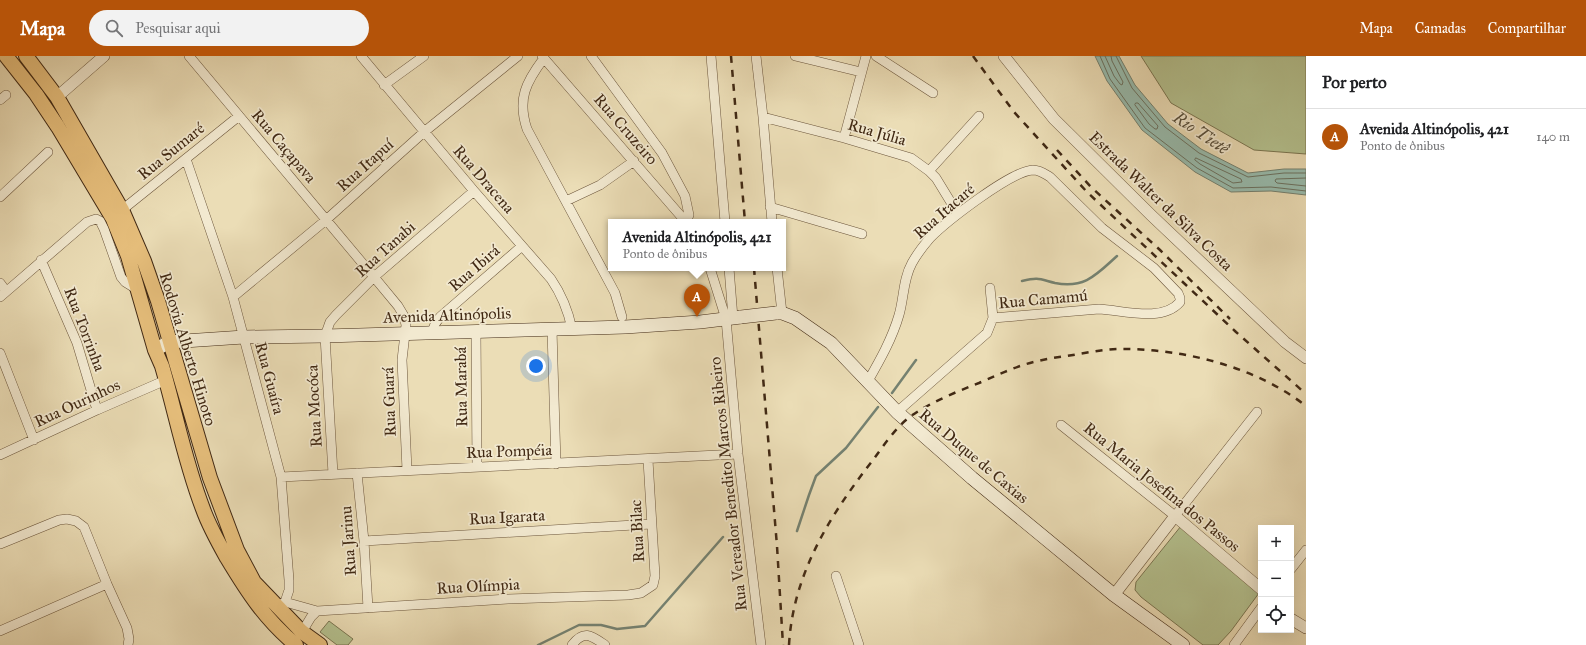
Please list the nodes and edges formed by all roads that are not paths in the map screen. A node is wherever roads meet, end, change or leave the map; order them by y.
1 (6, 56) edge
2 (26, 56) edge
3 (104, 56) edge
4 (189, 56) edge
5 (361, 56) edge
6 (424, 56) edge
7 (518, 56) edge
8 (591, 56) edge
9 (711, 56) edge
10 (756, 56) edge
11 (795, 56) edge
12 (866, 56) edge
13 (876, 56) edge
14 (1004, 56) edge
15 (543, 57) edge
16 (861, 72) junction
17 (384, 85) junction
18 (933, 93) dead end
19 (57, 97) junction
20 (239, 116) junction
21 (979, 116) dead end
22 (763, 117) junction
23 (424, 132) junction
24 (844, 138) junction
25 (48, 152) dead end
26 (186, 159) junction
27 (634, 161) junction
28 (929, 171) junction
29 (474, 191) junction
30 (0, 197) edge
31 (566, 201) junction
32 (770, 207) junction
33 (122, 210) junction
34 (958, 214) junction
35 (683, 219) edge
36 (687, 219) edge
37 (725, 219) edge
38 (772, 219) edge
39 (326, 220) junction
40 (862, 234) dead end
41 (522, 246) junction
42 (41, 260) junction
43 (711, 271) edge
44 (729, 271) edge
45 (777, 271) edge
46 (374, 277) junction
47 (0, 283) edge
48 (990, 288) dead end
49 (138, 290) junction
50 (3, 294) edge
51 (234, 297) junction
52 (1180, 302) joint
53 (779, 313) junction
54 (622, 317) dead end
55 (733, 318) junction
56 (993, 318) junction
57 (572, 329) junction
58 (476, 330) junction
59 (552, 330) junction
60 (432, 332) junction
61 (406, 334) junction
62 (325, 336) junction
63 (244, 337) junction
64 (169, 342) junction
65 (155, 350) junction
66 (0, 353) edge
67 (1306, 358) edge
68 (166, 380) junction
69 (868, 381) junction
70 (97, 410) junction
71 (897, 412) junction
72 (1257, 412) dead end
73 (1061, 424) dead end
74 (196, 431) junction
75 (34, 440) junction
76 (738, 454) junction
77 (0, 455) edge
78 (648, 460) junction
79 (556, 464) junction
80 (477, 467) junction
81 (407, 470) junction
82 (358, 473) junction
83 (333, 474) junction
84 (281, 477) junction
85 (1175, 516) junction
86 (651, 524) junction
87 (364, 540) junction
88 (0, 544) edge
89 (1306, 550) edge
90 (1294, 565) edge
91 (836, 576) dead end
92 (107, 584) junction
93 (1258, 586) edge
94 (641, 593) joint
95 (1114, 595) junction
96 (280, 604) junction
97 (368, 608) junction
98 (317, 611) junction
99 (1258, 612) edge
100 (1294, 622) edge
101 (1306, 628) edge
102 (0, 631) edge
103 (302, 632) junction
104 (128, 645) edge
105 (296, 645) edge
106 (320, 645) edge
107 (572, 645) edge
108 (605, 645) edge
109 (761, 645) edge
110 (859, 645) edge
111 (1183, 645) edge
112 (1234, 645) edge

1 - 49 main road, Rodovia Alberto Hinoto
2 - 19 main road, Rodovia Alberto Hinoto
3 - 19 street
4 - 20 street, Rua Caçapava
5 - 17 street, Rua Dracena
6 - 17 street
7 - 23 street, Rua Itapuí
8 - 36 street
9 - 37 street
10 - 22 street
11 - 16 street
12 - 16 street
13 - 18 street
14 - 67 street, Estrada Walter da Silva Costa
15 - 27 street, Rua Cruzeiro
15 - 31 street
16 - 24 street
17 - 23 street, Rua Dracena
19 - 33 main road, Rodovia Alberto Hinoto
20 - 26 street, Rua Sumaré
20 - 39 street, Rua Caçapava
21 - 28 street
22 - 24 street, Rua Júlia
22 - 32 street
23 - 29 street, Rua Dracena
23 - 39 street, Rua Itapuí
24 - 28 street, Rua Júlia
25 - 30 street
26 - 33 street, Rua Sumaré
26 - 51 street, Rua Guaíra
27 - 31 street
27 - 35 street, Rua Cruzeiro
28 - 34 street, Rua Júlia
29 - 41 street, Rua Dracena
29 - 46 street, Rua Tanabi
31 - 54 street
32 - 38 street
32 - 40 street
33 - 64 main road, Rodovia Alberto Hinoto
34 - 52 street, Rua Itacaré
34 - 69 street, Rua Itacaré
39 - 46 street, Rua Caçapava
39 - 51 street, Rua Itapuí
41 - 57 street, Rua Dracena
41 - 60 street, Rua Ibirá
42 - 49 street
42 - 50 street
42 - 70 street, Rua Torrinha
43 - 55 street
44 - 55 street, Rua Vereador Benedito Marcos Ribeiro
45 - 53 street
46 - 61 street, Rua Caçapava
46 - 62 street, Rua Tanabi
47 - 50 street
48 - 56 street
49 - 65 main road, Rodovia Alberto Hinoto
51 - 63 street, Rua Guaíra
52 - 56 street, Rua Camamú
53 - 55 main road, bridge
53 - 69 main road, Rua Duque de Caxias
55 - 57 main road, Avenida Altinópolis
55 - 76 street, Rua Vereador Benedito Marcos Ribeiro
56 - 71 street, Rua Camamú
57 - 59 main road, Avenida Altinópolis
58 - 59 main road, Avenida Altinópolis
58 - 60 main road, Avenida Altinópolis
58 - 80 street, Rua Marabá
59 - 79 street
60 - 61 main road, Avenida Altinópolis
61 - 62 main road, Avenida Altinópolis
61 - 81 street, Rua Guará
62 - 63 main road, Avenida Altinópolis
62 - 83 street, Rua Mocóca
63 - 64 main road, Avenida Altinópolis
63 - 84 street, Rua Guaíra
64 - 65 main road, Avenida Altinópolis
64 - 74 main road, Rodovia Alberto Hinoto
65 - 68 main road, Rodovia Alberto Hinoto
66 - 75 street
68 - 70 street, Rua Ourinhos
68 - 74 main road
68 - 105 main road, Rodovia Alberto Hinoto
69 - 71 main road, Rua Duque de Caxias
70 - 75 street, Rua Ourinhos
71 - 95 main road, Rua Duque de Caxias
72 - 85 street
73 - 85 street, Rua Maria Josefina dos Passos
74 - 96 main road, Rodovia Alberto Hinoto
75 - 77 street, Rua Ourinhos
76 - 78 street, Rua Pompéia
76 - 109 street, Rua Vereador Benedito Marcos Ribeiro
78 - 79 street, Rua Pompéia
78 - 86 street, Rua Bilac
79 - 80 street, Rua Pompéia
80 - 81 street, Rua Pompéia
81 - 82 street, Rua Pompéia
82 - 83 street, Rua Pompéia
82 - 87 street, Rua Jarinu
83 - 84 street, Rua Pompéia
84 - 96 street, Rua Guaíra
85 - 93 street, Rua Maria Josefina dos Passos
85 - 95 street
86 - 87 street, Rua Igarata
86 - 94 street, Rua Bilac
87 - 97 street, Rua Jarinu
88 - 92 street
89 - 90 street
91 - 110 street
92 - 102 street
92 - 104 street
94 - 97 street, Rua Olímpia
95 - 111 main road, Rua Duque de Caxias
96 - 98 street, Rua Olímpia
96 - 103 main road, Rodovia Alberto Hinoto
97 - 98 street, Rua Olímpia
98 - 103 street
99 - 112 street
100 - 101 street
103 - 106 main road, Rodovia Alberto Hinoto
107 - 108 street

